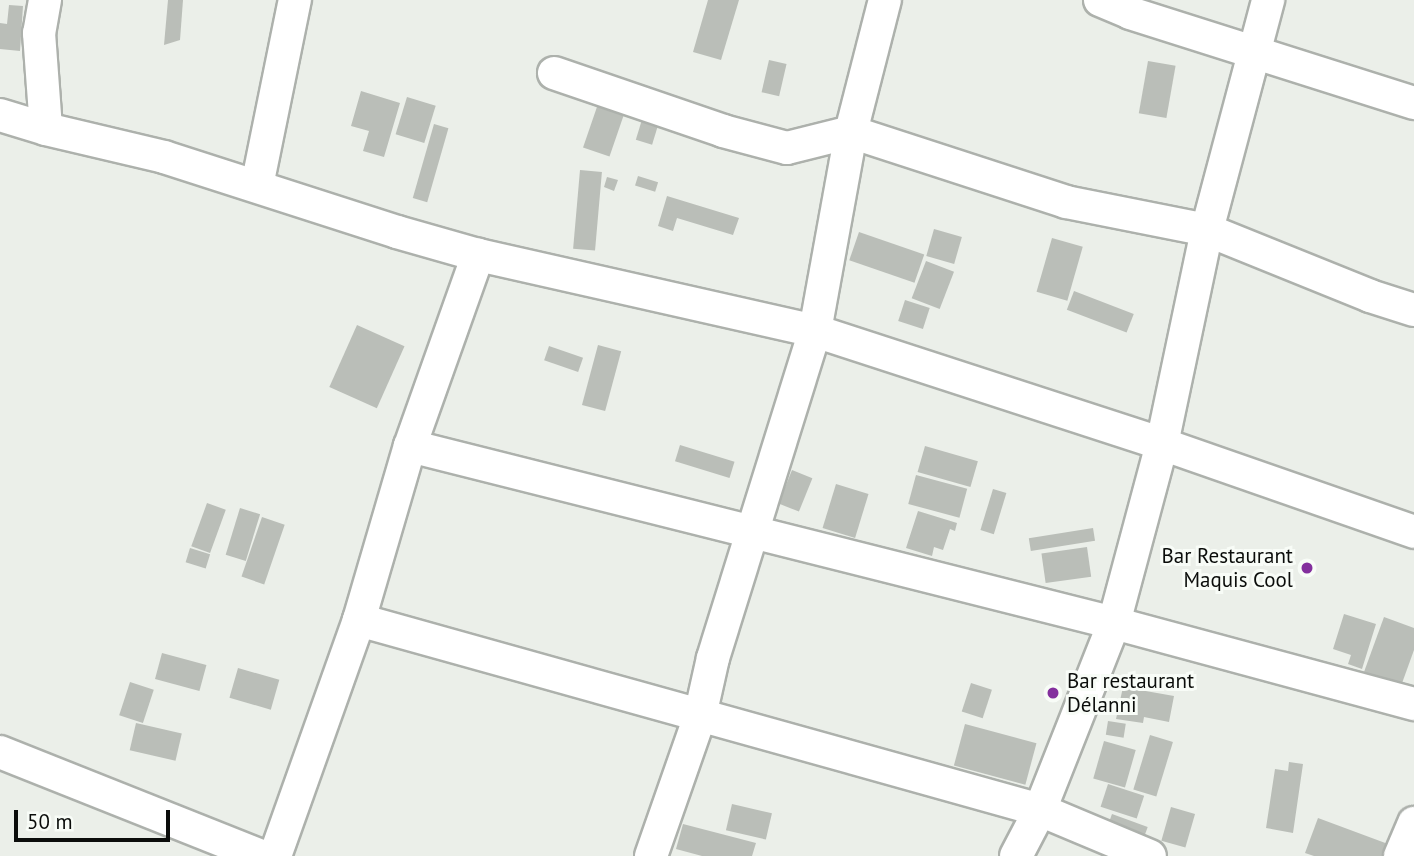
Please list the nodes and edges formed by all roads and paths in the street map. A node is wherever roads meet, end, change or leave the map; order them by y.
1 (45, 0) edge
2 (295, 0) edge
3 (885, 0) edge
4 (1100, 0) edge
5 (1268, 0) edge
6 (1252, 51) junction
7 (554, 73) dead end
8 (1414, 103) edge
9 (0, 115) edge
10 (46, 130) junction
11 (851, 132) junction
12 (257, 186) junction
13 (1207, 230) junction
14 (478, 255) junction
15 (1414, 310) edge
16 (815, 331) junction
17 (1163, 444) junction
18 (410, 446) junction
19 (752, 532) junction
20 (1414, 532) edge
21 (359, 620) junction
22 (1114, 623) junction
23 (1414, 704) edge
24 (699, 716) junction
25 (0, 752) edge
26 (1040, 810) junction
27 (1414, 823) edge
28 (261, 856) edge
29 (275, 856) edge
30 (651, 856) edge
31 (1016, 856) edge
32 (1150, 856) edge
33 (1400, 856) edge

1 - 10 street
2 - 12 street
3 - 11 street
4 - 6 street
5 - 6 street
6 - 8 street
6 - 13 street
7 - 11 street
9 - 10 street
10 - 12 street
11 - 13 street
11 - 16 street
12 - 14 street
13 - 15 street
13 - 17 street
14 - 16 street
14 - 18 street
16 - 17 street
16 - 19 street
17 - 20 street
17 - 22 street
18 - 19 street
18 - 21 street
19 - 22 street
19 - 24 street
21 - 24 street
21 - 29 street
22 - 23 street
22 - 26 street
24 - 26 street
24 - 30 street
25 - 28 street
26 - 31 street
26 - 32 street
27 - 33 street

